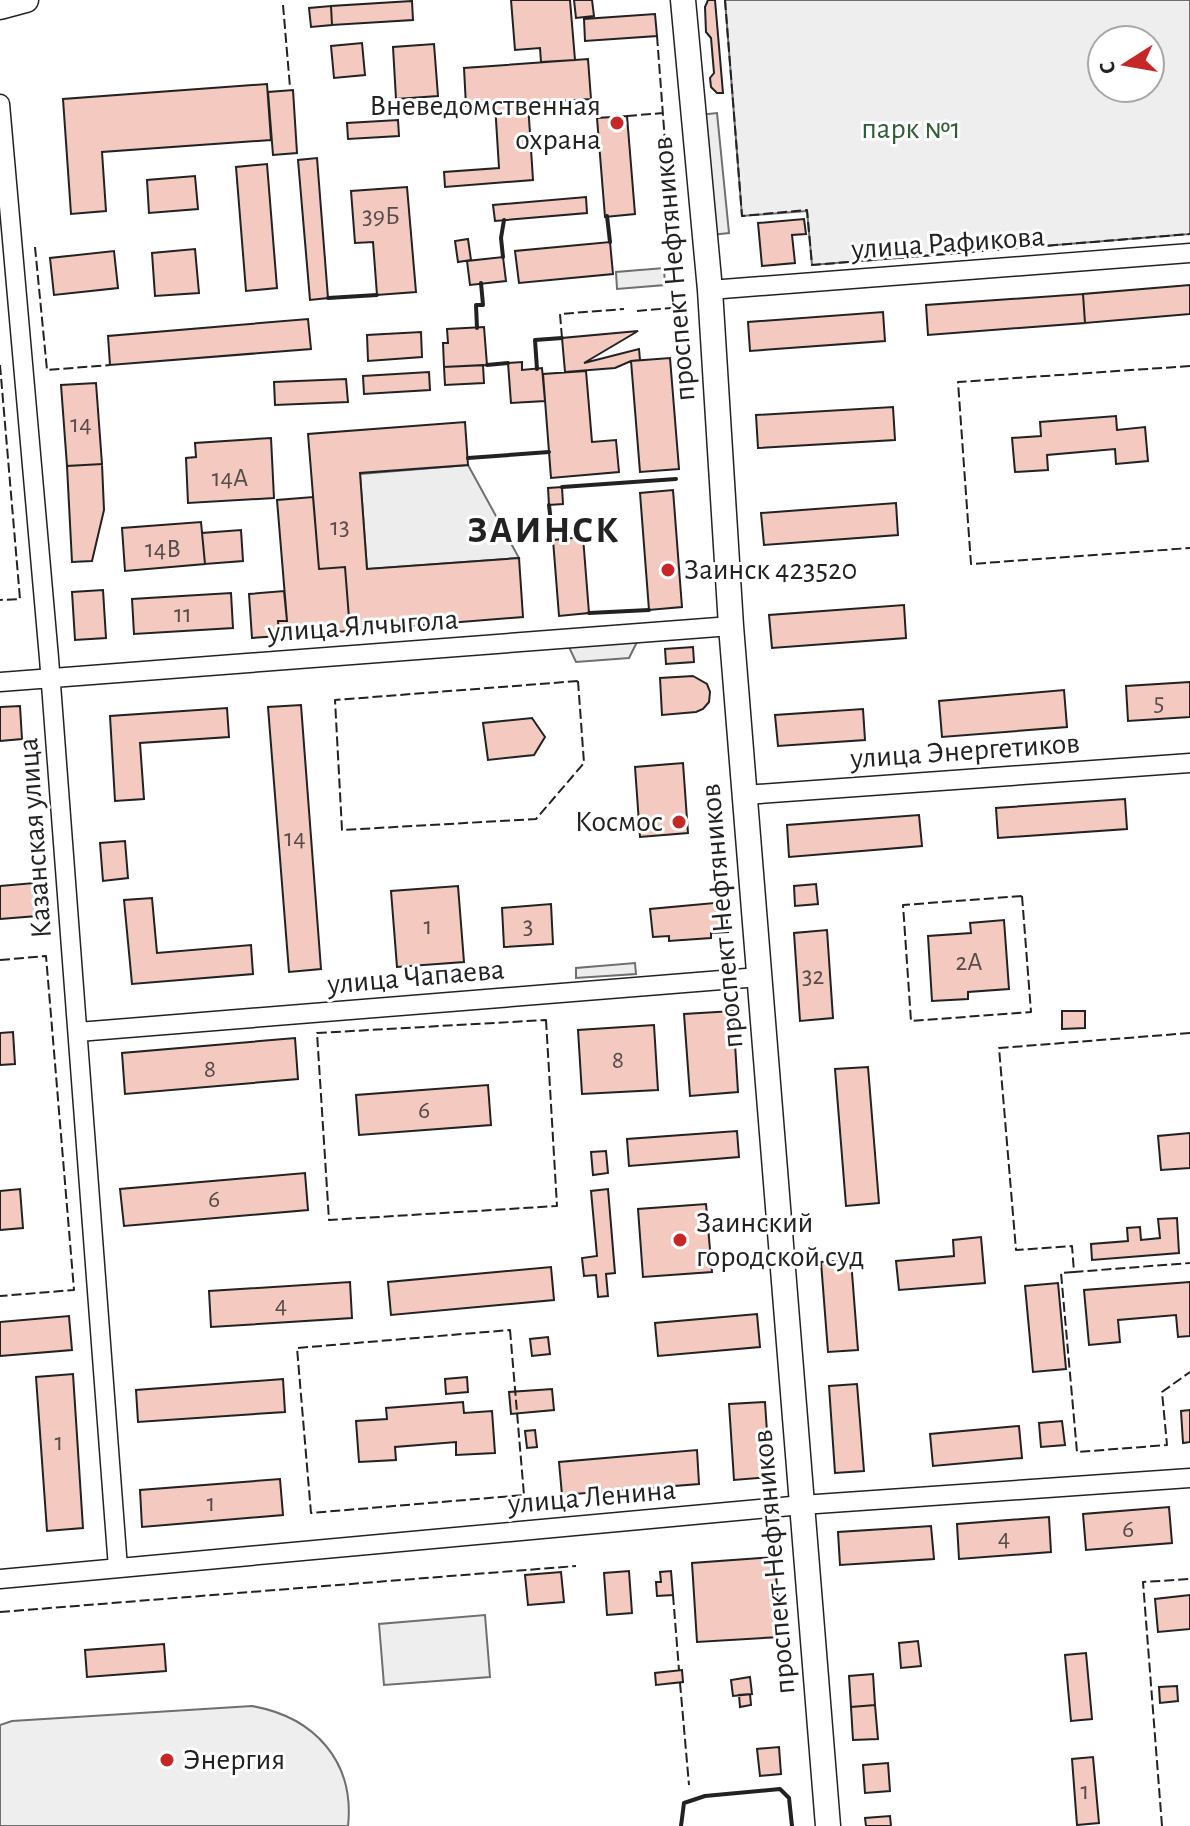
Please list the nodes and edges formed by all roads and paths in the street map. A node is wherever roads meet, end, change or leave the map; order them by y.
1 (26, 0) edge
2 (683, 0) edge
3 (0, 7) edge
4 (0, 104) edge
5 (1190, 253) edge
6 (710, 290) junction
7 (731, 626) junction
8 (50, 678) junction
9 (0, 682) edge
10 (1190, 763) edge
11 (745, 795) junction
12 (759, 977) junction
13 (78, 1032) junction
14 (1190, 1478) edge
15 (802, 1505) junction
16 (118, 1568) junction
17 (0, 1579) edge
18 (828, 1826) edge

1 - 3 main road
2 - 6 main road, проспект Нефтяников
4 - 8 street, Казанская улица
5 - 6 street, улица Рафикова
6 - 7 main road, проспект Нефтяников
7 - 8 street, улица Ялчыгола
7 - 11 main road, проспект Нефтяников
8 - 9 street, улица Ялчыгола
8 - 13 street, Казанская улица
10 - 11 street, улица Энергетиков
11 - 12 main road, проспект Нефтяников
12 - 13 street, улица Чапаева
12 - 15 main road, проспект Нефтяников
13 - 16 street, Казанская улица
14 - 15 street, улица Ленина
15 - 16 street, улица Ленина
15 - 18 main road, проспект Нефтяников
16 - 17 street, улица Ленина

